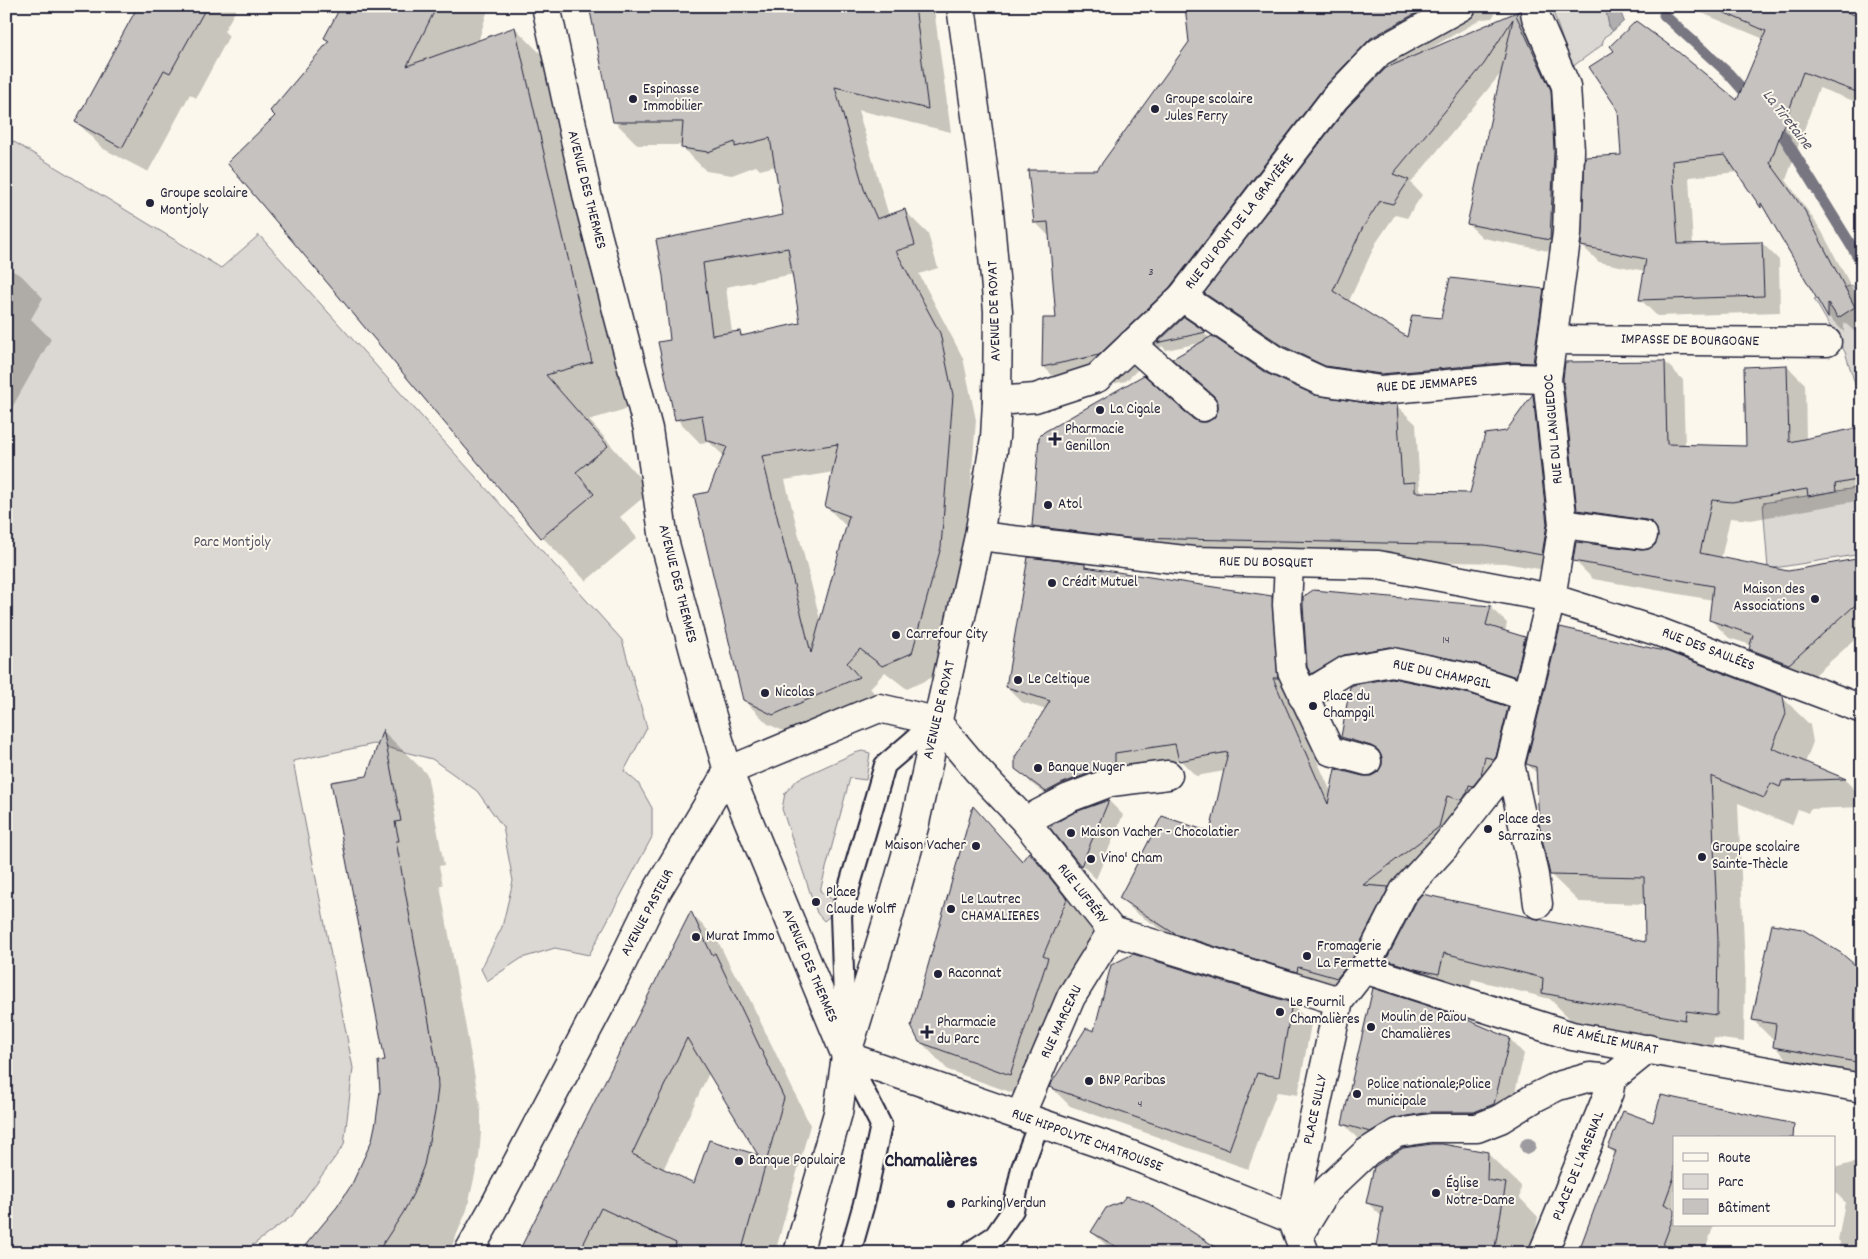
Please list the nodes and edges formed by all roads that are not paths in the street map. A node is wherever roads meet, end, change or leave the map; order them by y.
1 (546, 6) edge
2 (961, 6) edge
3 (1462, 6) edge
4 (1534, 6) edge
5 (1182, 297) junction
6 (1553, 340) junction
7 (1827, 342) dead end
8 (1132, 344) junction
9 (1547, 379) junction
10 (997, 402) junction
11 (1203, 407) dead end
12 (1563, 524) junction
13 (1643, 535) dead end
14 (979, 536) junction
15 (1289, 564) junction
16 (1551, 598) junction
17 (1527, 696) junction
18 (1303, 697) junction
19 (1862, 708) edge
20 (936, 721) junction
21 (1367, 761) dead end
22 (1510, 764) junction
23 (728, 772) junction
24 (1168, 775) dead end
25 (1025, 820) junction
26 (1538, 904) dead end
27 (1112, 932) junction
28 (1364, 969) junction
29 (1339, 1001) junction
30 (1648, 1050) junction
31 (846, 1056) junction
32 (1611, 1079) junction
33 (1862, 1088) edge
34 (1030, 1119) junction
35 (1299, 1236) edge
36 (468, 1253) edge
37 (798, 1253) edge
38 (850, 1253) edge
39 (973, 1253) edge
40 (1543, 1253) edge

1 - 23 street, AVENUE DES THERMES
2 - 10 street, AVENUE DE ROYAT
3 - 5 street, RUE DU PONT DE LA GRAVIÈRE
4 - 6 street, RUE DU LANGUEDOC
5 - 8 street, RUE DU PONT DE LA GRAVIÈRE
5 - 9 street, RUE DE JEMMAPES
6 - 7 street, IMPASSE DE BOURGOGNE
6 - 9 street, RUE DU LANGUEDOC
8 - 10 street, RUE DU PONT DE LA GRAVIÈRE
8 - 11 street
9 - 12 street, RUE DU LANGUEDOC
10 - 14 street, AVENUE DE ROYAT
12 - 13 street
12 - 16 street, RUE DU LANGUEDOC
14 - 15 street, RUE DU BOSQUET
14 - 20 street, AVENUE DE ROYAT
15 - 16 street, RUE DU BOSQUET
15 - 18 street
16 - 17 street, RUE DU LANGUEDOC
16 - 19 street, RUE DES SAULÉES
17 - 18 street, RUE DU CHAMPGIL
17 - 22 street, RUE DU LANGUEDOC
18 - 21 street
20 - 23 street
20 - 25 street, RUE LUFBÉRY
20 - 31 street, AVENUE DE ROYAT
20 - 31 lane
22 - 26 street
22 - 28 street
23 - 31 street, AVENUE DES THERMES
23 - 36 street, AVENUE PASTEUR
24 - 25 street
25 - 27 street, RUE LUFBÉRY
27 - 29 street, RUE LUFBÉRY
27 - 34 street, RUE MARCEAU
28 - 29 street
28 - 30 street, RUE AMÉLIE MURAT
29 - 35 street, PLACE SULLY
30 - 32 street
30 - 33 street, RUE AMÉLIE MURAT
31 - 34 street, RUE HIPPOLYTE CHATROUSSE
31 - 37 street, AVENUE DE ROYAT
31 - 38 lane
32 - 35 street
32 - 40 street, PLACE DE L'ARSENAL
34 - 35 street, RUE HIPPOLYTE CHATROUSSE
34 - 39 lane

